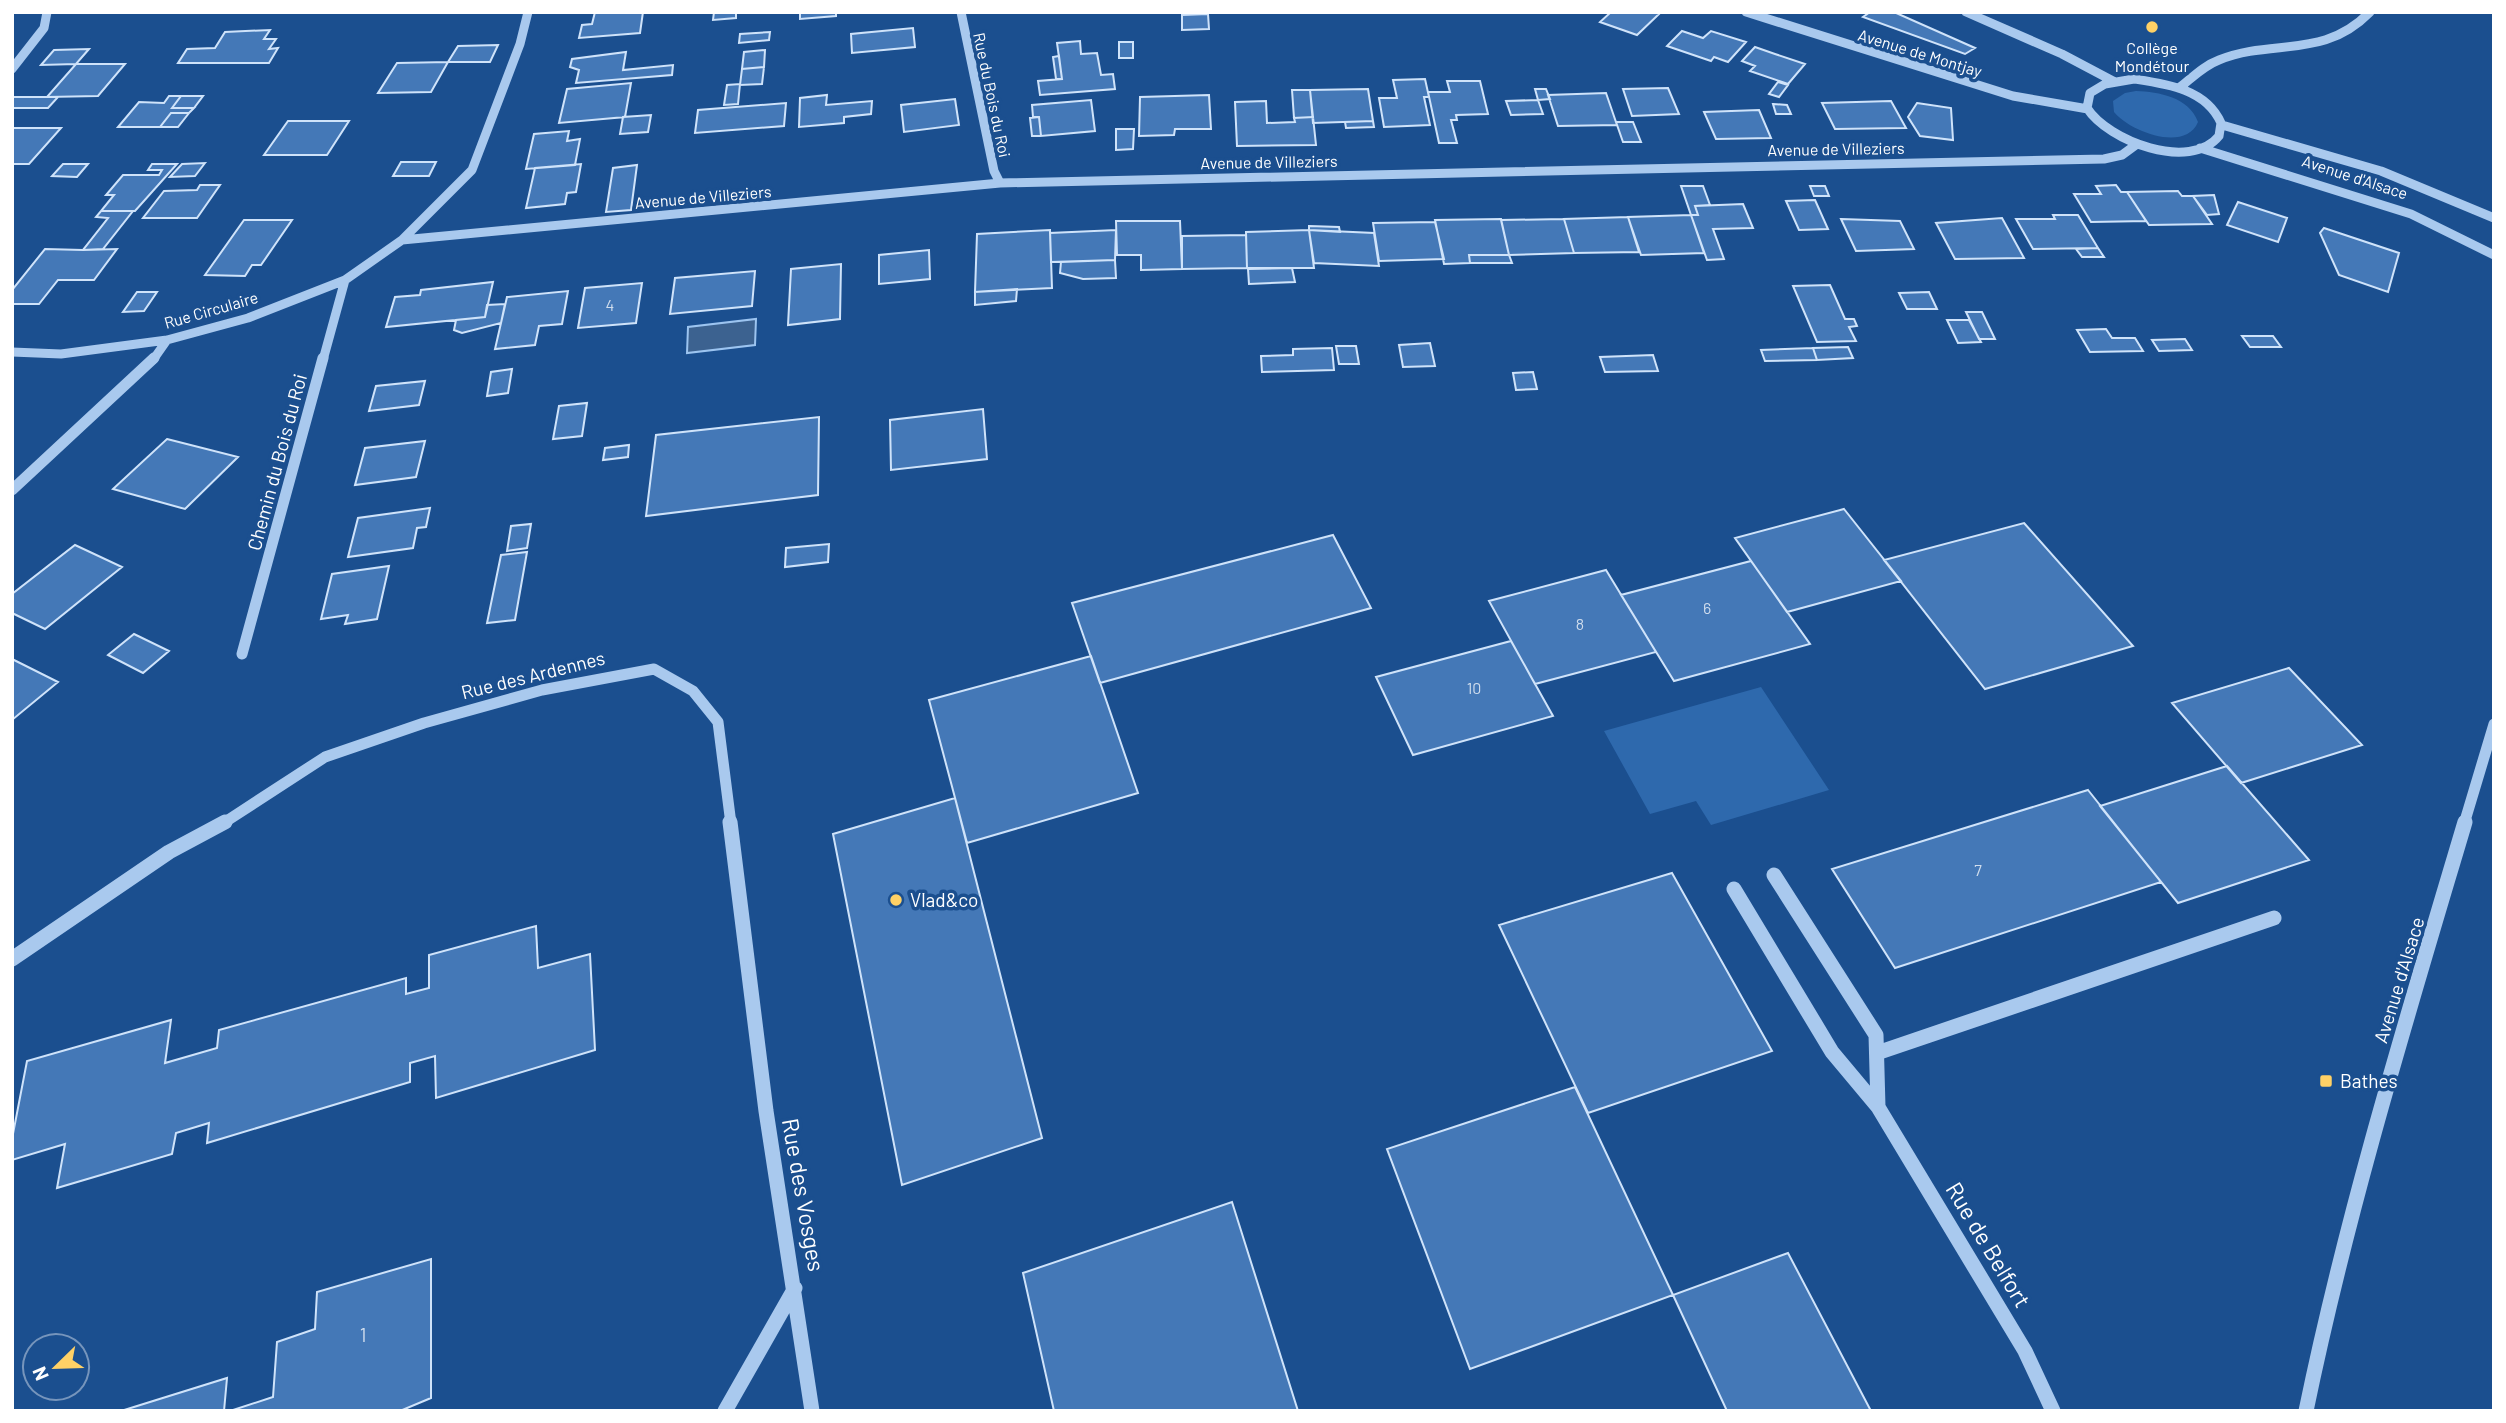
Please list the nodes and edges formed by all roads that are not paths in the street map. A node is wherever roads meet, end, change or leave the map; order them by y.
1 (47, 12) edge
2 (528, 12) edge
3 (961, 12) edge
4 (1746, 12) edge
5 (1966, 12) edge
6 (2370, 12) edge
7 (12, 69) edge
8 (2113, 81) junction
9 (2179, 88) junction
10 (2088, 109) junction
11 (2221, 125) junction
12 (2137, 144) junction
13 (2200, 148) junction
14 (1000, 183) junction
15 (2494, 218) edge
16 (402, 240) junction
17 (2494, 255) edge
18 (345, 280) junction
19 (167, 340) junction
20 (12, 352) edge
21 (12, 489) edge
22 (242, 654) dead end
23 (2494, 724) edge
24 (1774, 875) dead end
25 (1734, 889) dead end
26 (2274, 918) dead end
27 (12, 959) edge
28 (1877, 1054) junction
29 (1878, 1107) junction
30 (766, 1111) joint
31 (796, 1288) junction
32 (725, 1411) edge
33 (812, 1411) edge
34 (2053, 1411) edge
35 (2306, 1411) edge

1 - 7 street
2 - 16 street, Rue Circulaire
3 - 14 street, Rue du Bois du Roi
4 - 10 street, Avenue de Montjay
5 - 8 street
6 - 9 street
8 - 9 street
8 - 10 street
9 - 11 street
10 - 12 street
11 - 13 street
11 - 15 street, Avenue d'Alsace
12 - 13 street
12 - 14 street, Avenue de Villeziers
13 - 17 street, Avenue d'Alsace
14 - 16 street, Avenue de Villeziers
16 - 18 street, Rue Circulaire
18 - 19 street, Rue Circulaire
18 - 22 street, Chemin du Bois du Roi
19 - 20 street, Rue Circulaire
19 - 21 street
23 - 35 street, Avenue d'Alsace
24 - 28 street, Rue de Belfort
25 - 29 street, Rue de Belfort
26 - 28 street
27 - 30 street, Rue des Ardennes
28 - 29 street, Rue de Belfort
29 - 34 street, Rue de Belfort
30 - 31 street, Rue des Vosges
31 - 32 street, Rue des Vosges
31 - 33 street, Rue des Vosges

